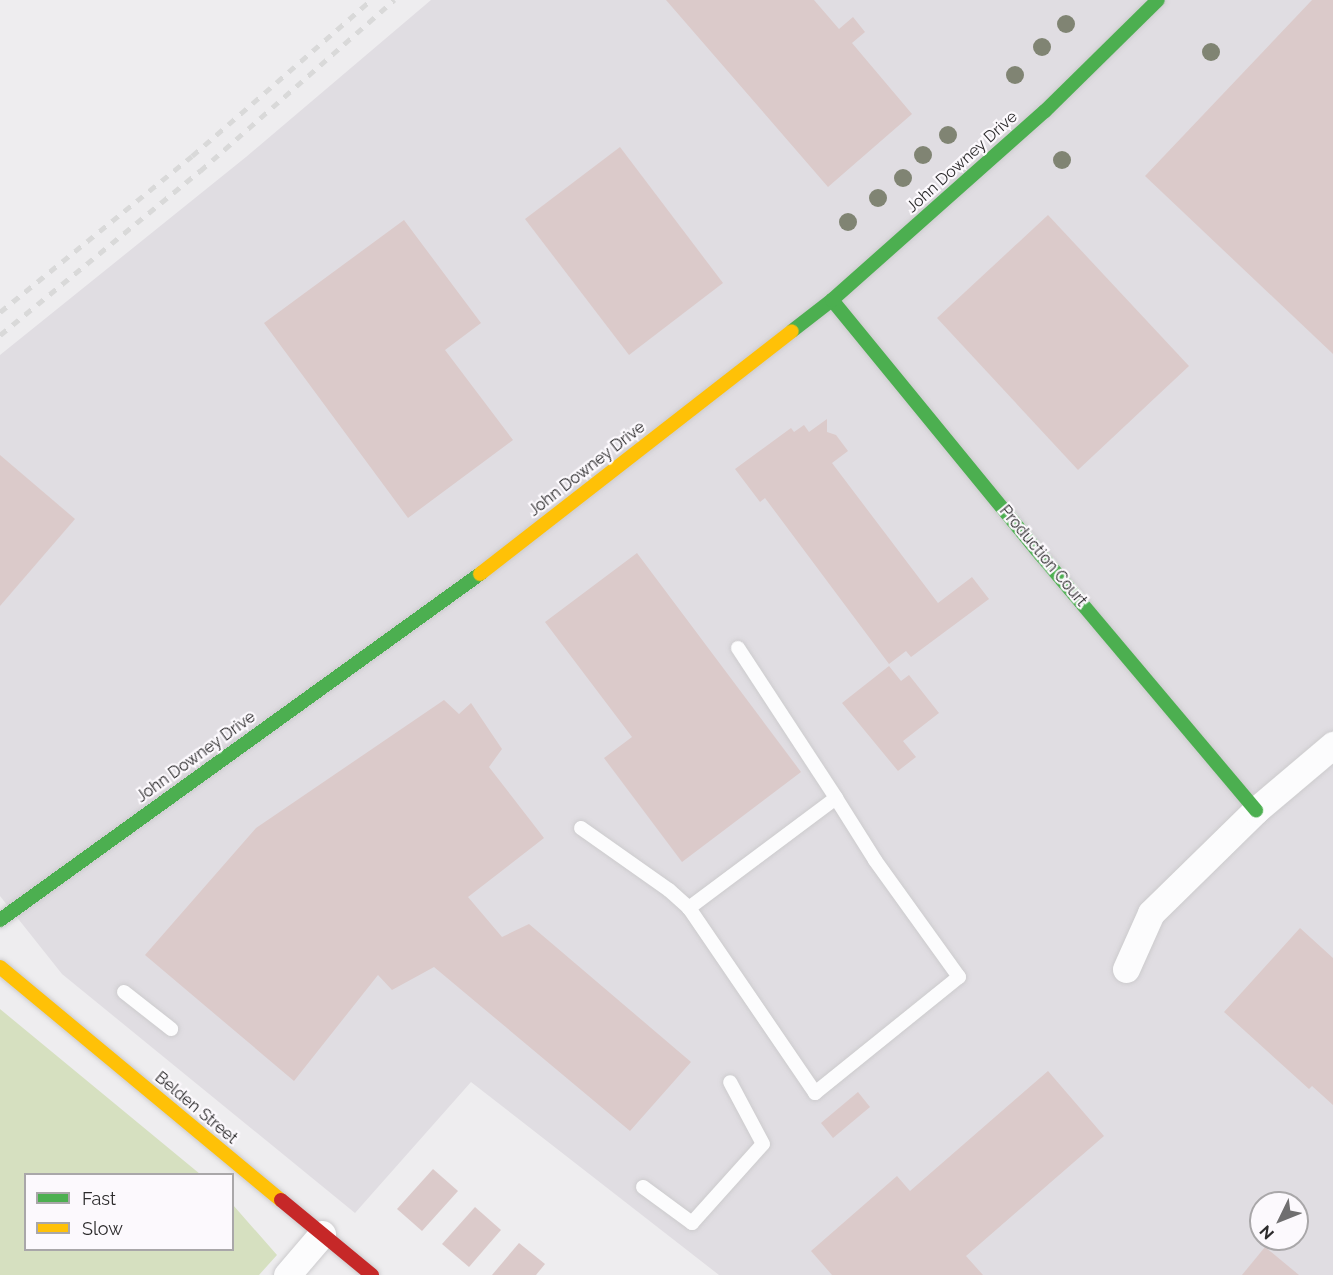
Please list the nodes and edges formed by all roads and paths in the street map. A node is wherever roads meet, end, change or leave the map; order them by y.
1 (1158, 0) edge
2 (832, 300) junction
3 (738, 648) dead end
4 (1333, 745) edge
5 (836, 798) junction
6 (1256, 810) junction
7 (580, 828) dead end
8 (689, 908) junction
9 (0, 920) edge
10 (0, 967) edge
11 (1126, 969) dead end
12 (124, 992) dead end
13 (171, 1029) dead end
14 (730, 1082) dead end
15 (643, 1186) dead end
16 (322, 1234) junction
17 (287, 1275) edge
18 (372, 1275) edge

1 - 2 street, John Downey Drive
2 - 6 street, Production Court
2 - 9 street, John Downey Drive
3 - 5 lane
4 - 6 street
5 - 8 lane
5 - 8 lane
6 - 11 street
7 - 8 lane
10 - 16 street, Belden Street
12 - 13 lane
14 - 15 lane
16 - 17 street
16 - 18 street, Belden Street

